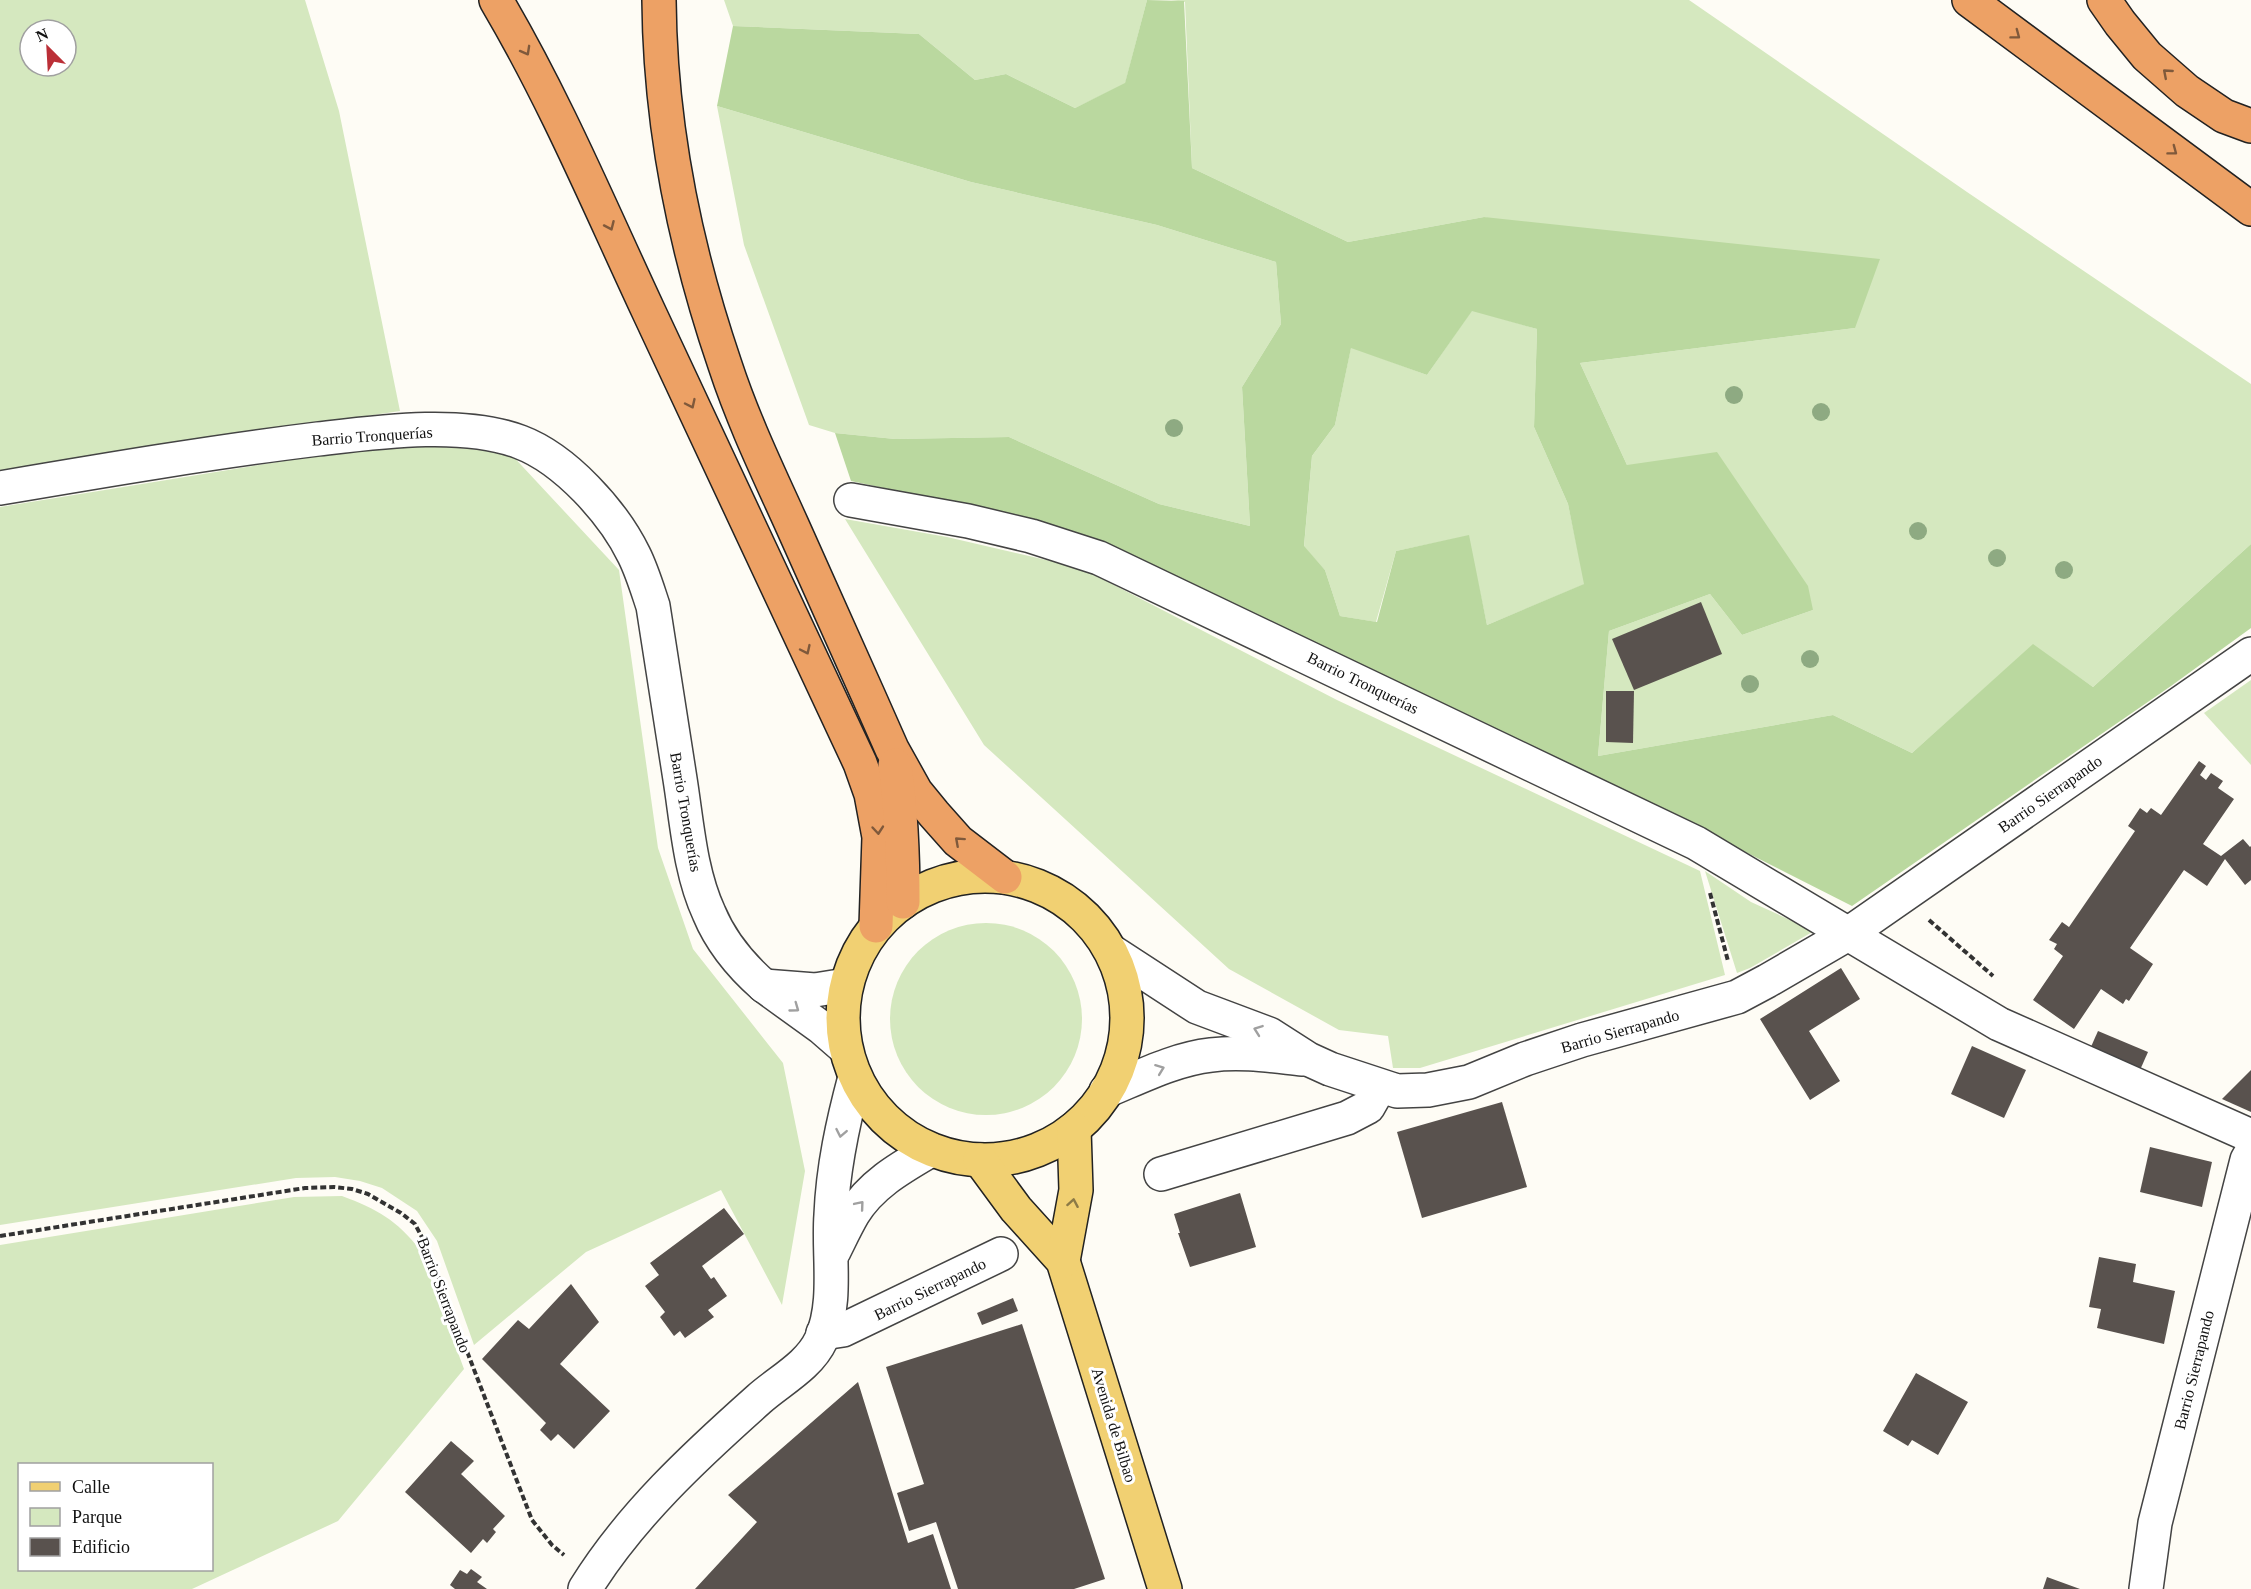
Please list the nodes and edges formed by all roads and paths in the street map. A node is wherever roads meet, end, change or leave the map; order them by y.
1 (496, 0) edge
2 (659, 0) edge
3 (1969, 0) edge
4 (2104, 0) edge
5 (2251, 126) edge
6 (2251, 209) edge
7 (0, 488) edge
8 (851, 500) dead end
9 (2251, 654) edge
10 (892, 749) junction
11 (1696, 843) junction
12 (1005, 877) junction
13 (1899, 899) junction
14 (903, 902) junction
15 (876, 926) junction
16 (1848, 934) junction
17 (1111, 951) junction
18 (1999, 982) dead end
19 (846, 985) junction
20 (764, 986) junction
21 (1737, 997) junction
22 (1308, 1059) junction
23 (850, 1062) junction
24 (1380, 1086) junction
25 (1106, 1091) junction
26 (1074, 1129) junction
27 (2251, 1136) edge
28 (931, 1150) junction
29 (2251, 1153) edge
30 (980, 1160) junction
31 (1161, 1174) dead end
32 (0, 1236) edge
33 (1001, 1254) dead end
34 (832, 1255) junction
35 (1063, 1261) junction
36 (823, 1333) junction
37 (588, 1584) edge
38 (1165, 1589) edge
39 (2146, 1589) edge

1 -> 15 highway
2 - 10 highway
3 -> 6 highway
5 -> 4 highway
7 - 20 street, Barrio Tronquerías
8 - 11 street, Barrio Tronquerías
9 - 13 street, Barrio Sierrapando
12 -> 10 highway
10 - 14 highway
11 - 16 street, Barrio Tronquerías
11 - 21 path
12 - 14 main road
12 - 17 main road
13 - 16 street, Barrio Sierrapando
13 - 18 path
14 - 15 main road
15 - 19 main road
16 - 21 street, Barrio Sierrapando
16 - 27 street
22 -> 17 street
17 - 25 main road
19 - 20 street
19 - 23 main road
20 -> 23 street, Barrio Tronquerías
21 - 24 street, Barrio Sierrapando
22 - 24 street, Barrio Sierrapando
25 -> 22 street
23 - 28 main road
23 -> 34 street
24 - 31 street
25 - 26 main road
26 - 30 main road
35 -> 26 main road
28 - 30 main road
34 -> 28 street
29 - 39 street, Barrio Sierrapando
30 - 35 main road
32 - 37 path, Barrio Sierrapando
33 - 36 street, Barrio Sierrapando
34 - 36 street
35 - 38 main road, Avenida de Bilbao
36 - 37 street

